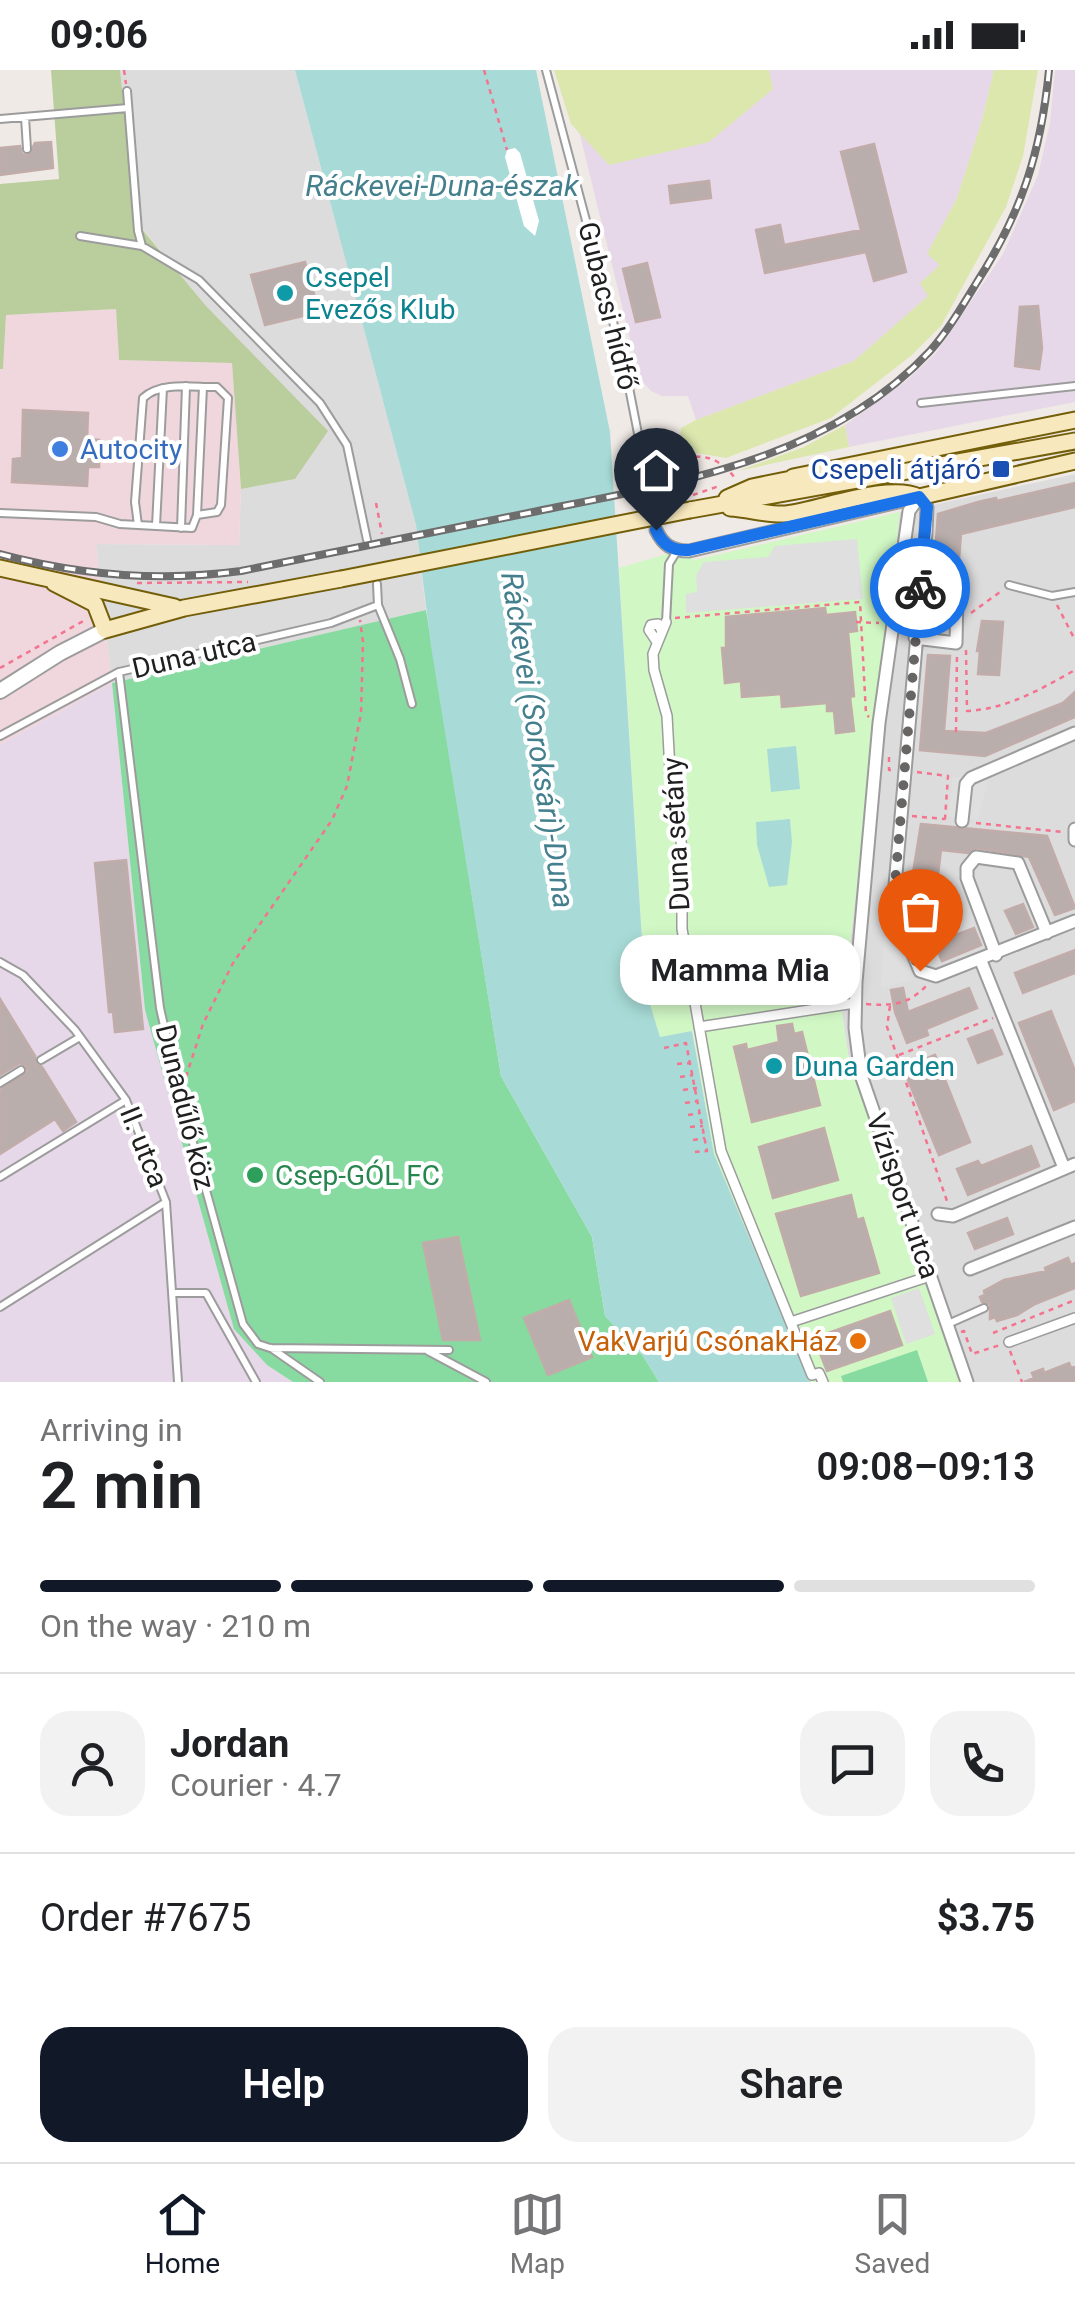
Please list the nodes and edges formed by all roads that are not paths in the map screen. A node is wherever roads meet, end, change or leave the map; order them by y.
1 (546, 70) edge
2 (126, 90) road end
3 (128, 108) junction
4 (25, 117) junction
5 (0, 119) edge
6 (27, 149) dead end
7 (80, 236) dead end
8 (142, 246) junction
9 (186, 386) junction
10 (202, 386) junction
11 (1075, 386) edge
12 (163, 388) junction
13 (922, 403) dead end
14 (1075, 420) edge
15 (1075, 440) edge
16 (1075, 461) edge
17 (880, 474) junction
18 (793, 478) junction
19 (648, 485) tunnel mouth
20 (919, 497) junction
21 (695, 510) junction
22 (0, 513) edge
23 (197, 515) junction
24 (138, 525) junction
25 (156, 526) junction
26 (181, 528) junction
27 (656, 530) tunnel mouth
28 (907, 530) junction
29 (926, 532) junction
30 (368, 540) dead end
31 (677, 551) junction
32 (0, 568) edge
33 (54, 582) junction
34 (377, 584) dead end
35 (1010, 585) road end
36 (1075, 592) edge
37 (957, 594) dead end
38 (378, 606) junction
39 (184, 608) junction
40 (665, 624) joint
41 (105, 630) junction
42 (915, 638) junction
43 (119, 672) junction
44 (0, 691) edge
45 (412, 704) dead end
46 (1075, 732) edge
47 (0, 736) edge
48 (962, 821) dead end
49 (1075, 921) edge
50 (1048, 933) junction
51 (996, 954) junction
52 (980, 961) junction
53 (0, 962) edge
54 (854, 1003) junction
55 (699, 1027) junction
56 (80, 1036) junction
57 (40, 1060) dead end
58 (21, 1070) dead end
59 (0, 1083) edge
60 (126, 1100) junction
61 (1069, 1166) edge
62 (0, 1177) edge
63 (166, 1202) junction
64 (938, 1214) dead end
65 (1075, 1228) edge
66 (970, 1269) dead end
67 (930, 1276) junction
68 (173, 1293) junction
69 (0, 1307) edge
70 (984, 1308) dead end
71 (1075, 1318) edge
72 (791, 1322) junction
73 (949, 1330) junction
74 (1009, 1342) road end
75 (270, 1348) junction
76 (449, 1350) dead end
77 (427, 1351) junction
78 (178, 1382) edge
79 (256, 1382) edge
80 (320, 1382) edge
81 (486, 1382) edge
82 (823, 1382) edge
83 (967, 1382) edge

1 - 19 lane, Gubacsi hídfő
2 - 3 lane
3 - 4 lane
3 - 8 lane
4 - 5 lane
4 - 6 lane
7 - 8 lane
8 - 30 lane
9 - 10 lane
9 - 12 lane
9 - 26 lane
10 - 23 lane
10 - 23 lane
11 - 13 lane
12 - 24 lane
12 - 25 lane
14 - 18 main road
15 - 17 main road
16 - 20 main road
17 - 18 main road
17 - 21 main road
18 - 21 main road
20 - 21 main road
20 - 28 street, Vízisport utca
20 - 29 street
20 - 31 street
21 - 39 main road, bridge
22 - 24 lane
23 - 26 lane
24 - 25 lane
25 - 26 lane
27 - 31 street
28 - 29 street
28 - 54 street, Vízisport utca
29 - 42 street
31 - 40 lane
32 - 33 main road
33 - 39 main road
33 - 41 main road
34 - 38 lane
35 - 36 lane
37 - 42 street
38 - 43 lane, Duna utca
38 - 45 lane
39 - 41 main road
40 - 55 street, Duna sétány
41 - 44 street
42 - 52 street
43 - 47 lane, Duna utca
43 - 75 lane, Dunadűlő köz
46 - 48 street
49 - 50 street
50 - 51 street
50 - 51 street
51 - 52 street
52 - 61 street
53 - 56 lane, II. utca
54 - 55 street
54 - 67 street, Vízisport utca
55 - 72 street, Duna sétány
56 - 57 lane
56 - 60 lane, II. utca
58 - 59 lane
60 - 62 lane
60 - 63 lane, II. utca
61 - 64 street
63 - 68 lane, II. utca
63 - 69 lane
65 - 66 street
67 - 72 street
67 - 73 street, Vízisport utca
68 - 78 lane, II. utca
68 - 79 lane
70 - 73 lane
71 - 74 street
72 - 82 street, Duna sétány
73 - 83 street, Vízisport utca
75 - 77 lane
75 - 80 lane, Dunadűlő köz
76 - 77 lane
77 - 81 lane

